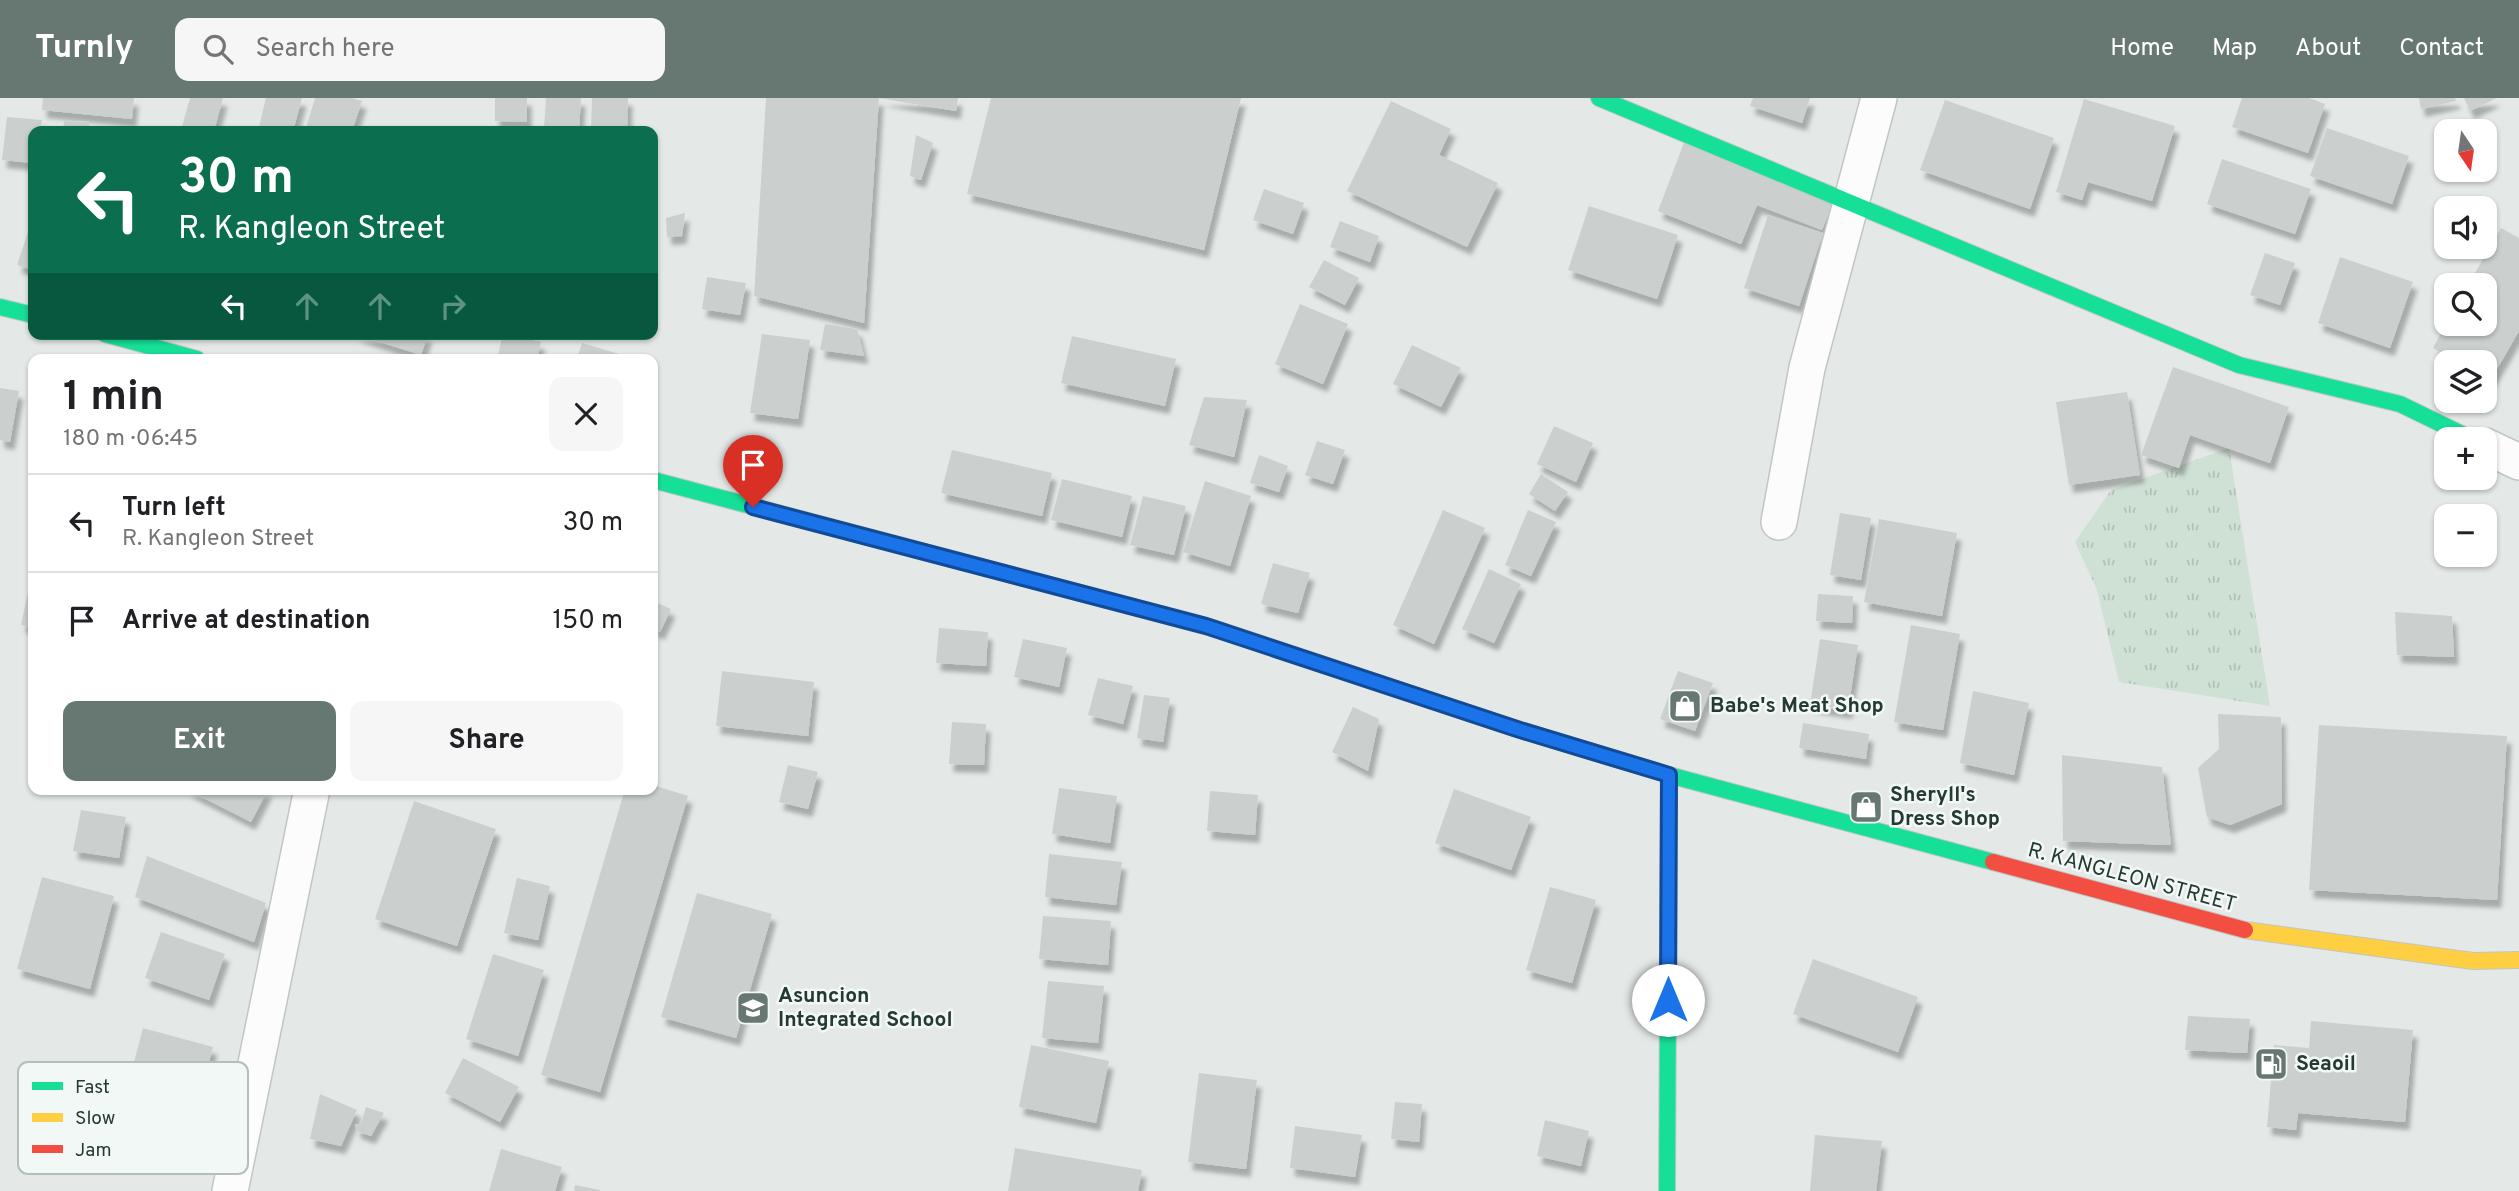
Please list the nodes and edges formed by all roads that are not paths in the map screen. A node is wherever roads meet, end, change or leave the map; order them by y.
1 (1599, 98) edge
2 (1879, 98) edge
3 (1850, 203) junction
4 (0, 307) edge
5 (28, 314) edge
6 (127, 340) edge
7 (179, 354) edge
8 (2447, 427) edge
9 (2497, 452) edge
10 (2519, 462) edge
11 (658, 481) edge
12 (1779, 522) dead end
13 (1669, 775) junction
14 (311, 795) edge
15 (2519, 960) edge
16 (248, 1103) edge
17 (1667, 1191) edge

1 - 3 main road
2 - 3 street
3 - 8 main road
3 - 12 street
4 - 5 main road
6 - 7 main road
9 - 10 street
11 - 13 main road, R. KANGLEON STREET
13 - 15 main road, R. KANGLEON STREET
13 - 17 main road
14 - 16 street

